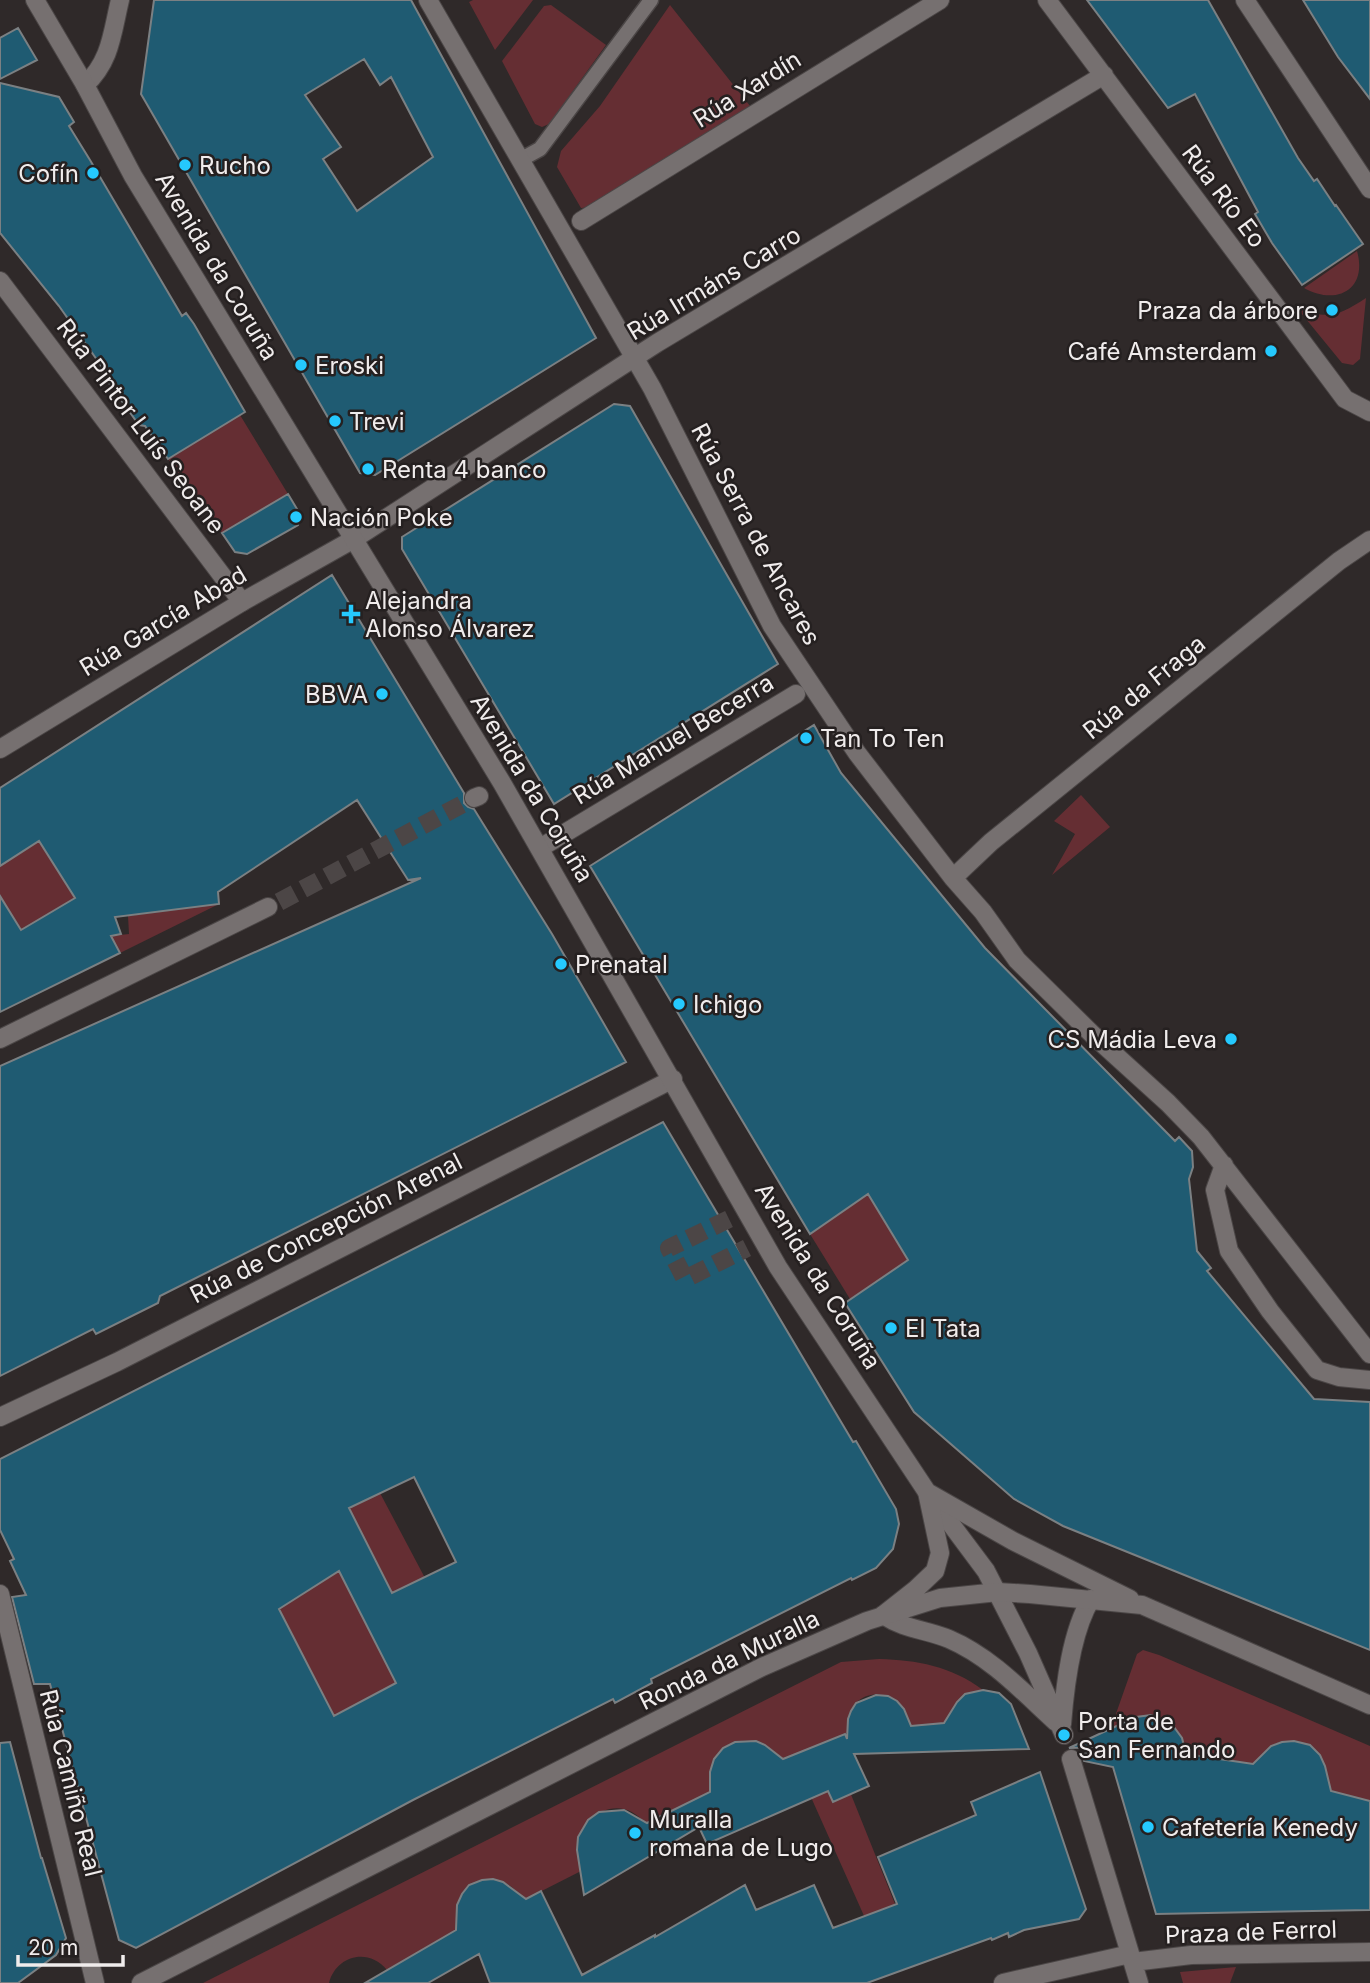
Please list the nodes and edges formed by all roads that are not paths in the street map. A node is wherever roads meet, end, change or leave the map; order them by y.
1 (35, 0) edge
2 (120, 0) edge
3 (428, 0) edge
4 (651, 0) edge
5 (940, 0) edge
6 (1047, 0) edge
7 (1245, 0) edge
8 (1104, 75) junction
9 (85, 85) junction
10 (520, 160) junction
11 (1370, 189) edge
12 (581, 221) dead end
13 (0, 281) edge
14 (634, 360) junction
15 (1370, 412) edge
16 (354, 539) junction
17 (1370, 540) edge
18 (242, 602) junction
19 (796, 694) dead end
20 (0, 749) edge
21 (540, 848) junction
22 (953, 878) junction
23 (268, 907) tunnel mouth
24 (0, 1039) edge
25 (673, 1079) junction
26 (1224, 1165) junction
27 (1370, 1354) edge
28 (1370, 1380) edge
29 (0, 1417) edge
30 (927, 1492) junction
31 (998, 1592) junction
32 (0, 1594) edge
33 (1091, 1599) junction
34 (1142, 1605) junction
35 (883, 1615) junction
36 (1370, 1704) edge
37 (1063, 1731) junction
38 (1071, 1759) dead end
39 (1370, 1952) edge
40 (1132, 1958) junction
41 (96, 1983) edge
42 (141, 1983) edge
43 (1003, 1983) edge
44 (1139, 1983) edge

1 - 9 street, Avenida da Coruña
2 - 9 street
3 - 10 street, Rúa Serra de Ancares
4 - 10 lane
5 - 12 street, Rúa Xardín
6 - 8 street, Rúa Río Eo
7 - 11 street
8 - 14 street, Rúa Irmáns Carro
8 - 15 street, Rúa Río Eo
9 - 16 street, Avenida da Coruña
10 - 14 street, Rúa Serra de Ancares
13 - 18 street, Rúa Pintor Luís Seoane
14 - 16 street, Rúa Irmáns Carro
14 - 22 street, Rúa Serra de Ancares
16 - 18 street, Rúa García Abad
16 - 21 street, Avenida da Coruña
17 - 22 street, Rúa da Fraga
18 - 20 street, Rúa García Abad
19 - 21 street, Rúa Manuel Becerra
21 - 25 street, Avenida da Coruña
22 - 26 street, Rúa Serra de Ancares
23 - 24 street
25 - 29 street, Rúa de Concepción Arenal
25 - 30 street, Avenida da Coruña
26 - 27 street, Rúa Serra de Ancares
26 - 28 street
30 - 31 street, Avenida da Coruña
30 - 34 street
30 - 35 street
31 - 33 street, Ronda da Muralla
31 - 35 street, Ronda da Muralla
31 - 37 street, Avenida da Coruña
32 - 41 street, Rúa Camiño Real
33 - 34 street, Ronda da Muralla
33 - 37 street
34 - 36 street, Ronda da Muralla
35 - 37 street
35 - 42 street, Ronda da Muralla
38 - 40 street
39 - 40 street, Praza de Ferrol
40 - 43 street, Praza de Ferrol
40 - 44 street

